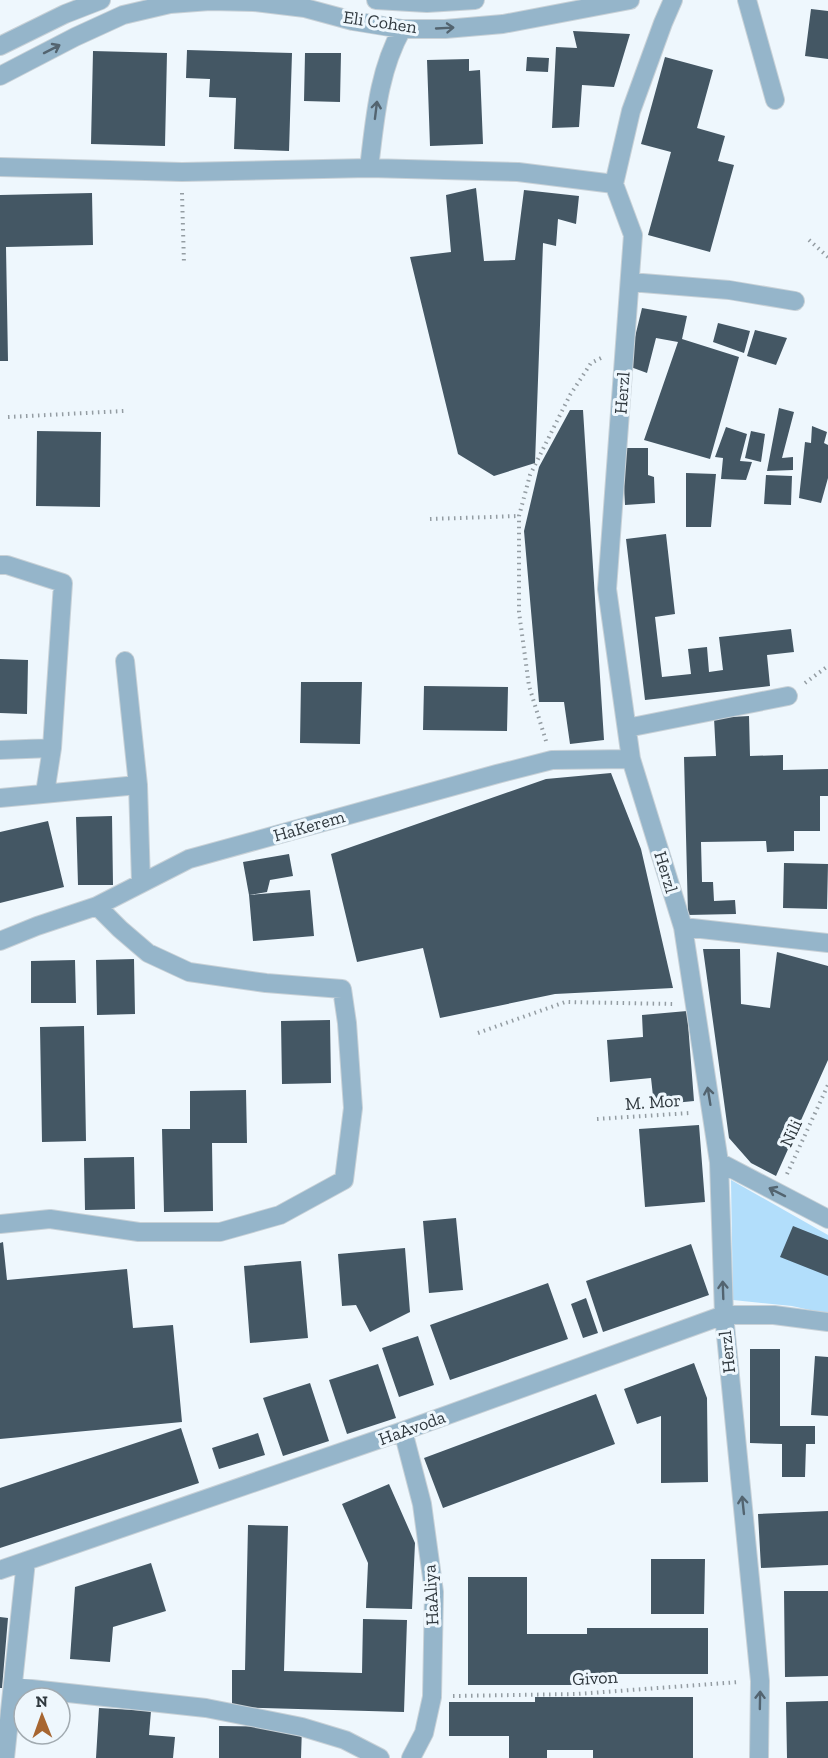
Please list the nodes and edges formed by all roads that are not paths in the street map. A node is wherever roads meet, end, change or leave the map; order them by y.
1 (100, 0) edge
2 (376, 0) edge
3 (475, 0) edge
4 (630, 0) edge
5 (673, 0) edge
6 (747, 0) edge
7 (402, 29) junction
8 (0, 46) edge
9 (0, 76) edge
10 (775, 100) dead end
11 (0, 167) edge
12 (369, 168) junction
13 (614, 184) junction
14 (630, 282) junction
15 (795, 301) dead end
16 (0, 566) edge
17 (125, 661) dead end
18 (788, 696) road end
19 (627, 728) junction
20 (52, 748) junction
21 (0, 750) edge
22 (631, 759) junction
23 (138, 785) junction
24 (45, 792) junction
25 (0, 798) edge
26 (141, 883) junction
27 (97, 906) junction
28 (682, 927) junction
29 (0, 941) edge
30 (828, 943) edge
31 (719, 1162) junction
32 (828, 1219) edge
33 (0, 1224) edge
34 (724, 1315) junction
35 (828, 1322) edge
36 (403, 1431) junction
37 (26, 1561) junction
38 (0, 1570) edge
39 (13, 1686) edge
40 (72, 1693) edge
41 (12, 1696) edge
42 (5, 1758) edge
43 (380, 1758) edge
44 (411, 1758) edge
45 (759, 1758) edge

1 - 8 street
2 - 3 street, Eli Cohen
7 -> 4 street, Eli Cohen
5 - 13 street
6 - 10 street
9 -> 7 street, Eli Cohen
12 -> 7 street
11 - 12 street
12 - 13 street
13 - 14 street, Herzl
14 - 15 street
14 - 19 street, Herzl
16 - 20 street
17 - 23 street
18 - 19 street
19 - 22 street, Herzl
20 - 21 street
20 - 24 street
22 - 26 street, HaKerem
22 - 28 street, Herzl
23 - 24 street
23 - 26 street
24 - 25 street
26 - 27 street, HaKerem
27 - 29 street, HaKerem
27 - 33 street
28 - 30 street
31 -> 28 street, Herzl
32 -> 31 street
34 -> 31 street, Herzl
34 - 35 street, HaAvoda
34 - 36 street, HaAvoda
45 -> 34 street, Herzl
36 - 37 street, HaAvoda
36 - 44 street, HaAliya
37 - 38 street, HaAvoda
37 - 39 street
40 - 43 street
41 - 42 street

